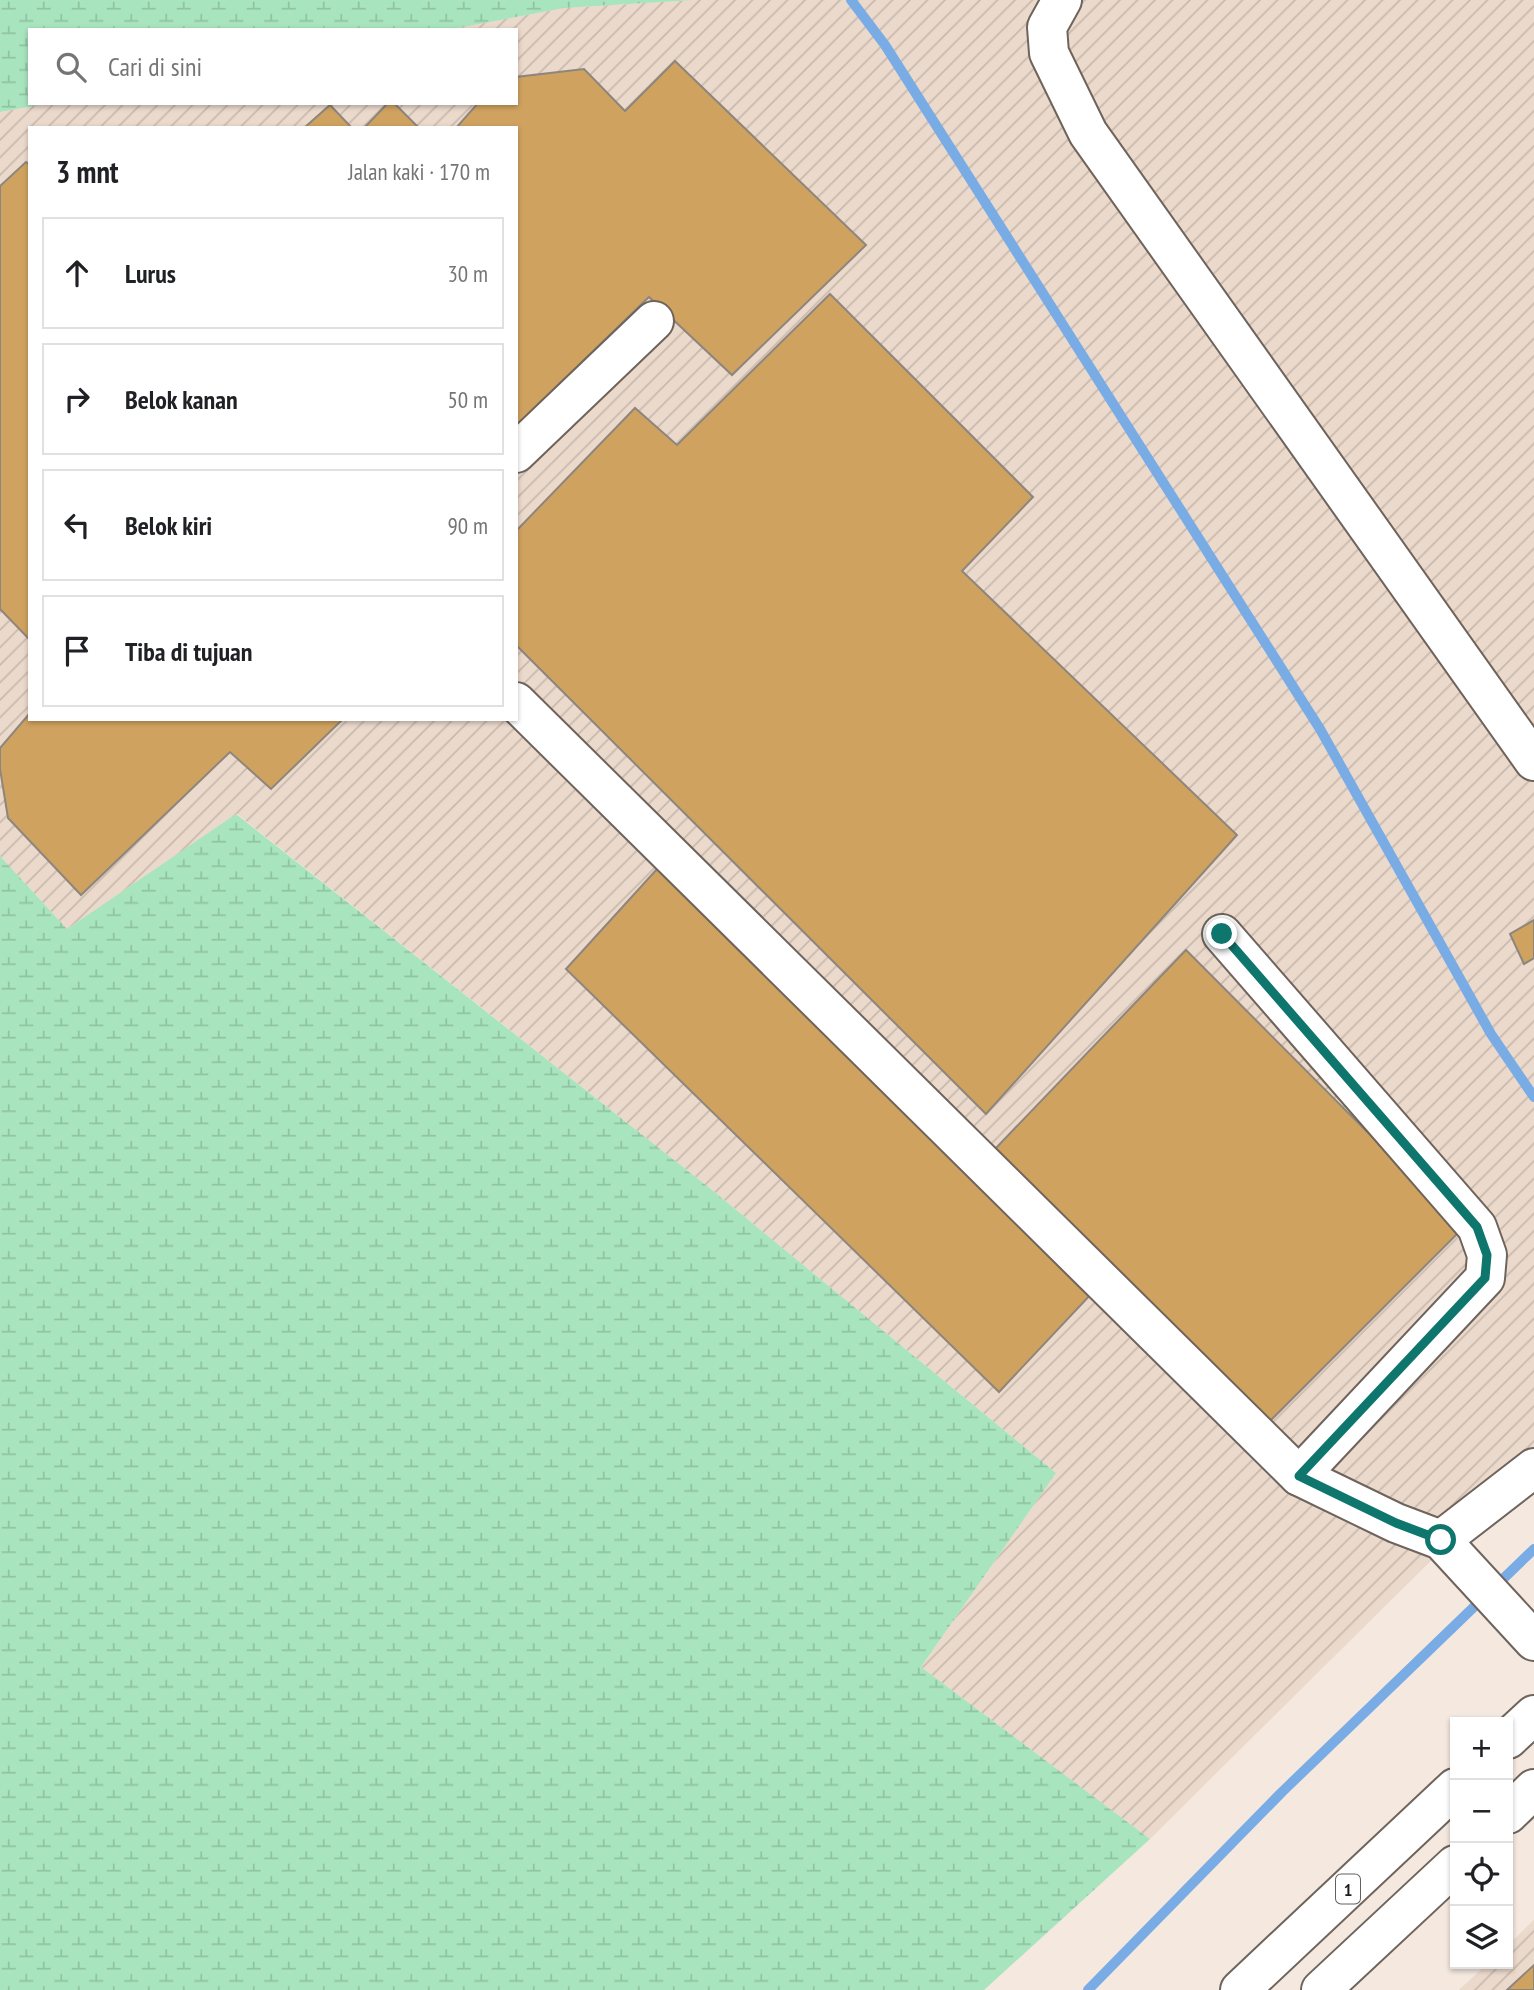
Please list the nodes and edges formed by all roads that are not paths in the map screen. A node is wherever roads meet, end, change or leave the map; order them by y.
1 (1062, 0) edge
2 (654, 321) dead end
3 (518, 451) edge
4 (518, 704) edge
5 (1534, 761) edge
6 (1222, 934) dead end
7 (1534, 1468) edge
8 (1299, 1476) junction
9 (1453, 1554) junction
10 (1525, 1632) edge
11 (1534, 1715) edge
12 (1513, 1734) edge
13 (1534, 1789) edge
14 (1450, 1793) edge
15 (1513, 1809) edge
16 (1450, 1870) edge
17 (1240, 1990) edge
18 (1321, 1990) edge

1 - 5 main road
2 - 3 main road
4 - 8 main road
6 - 8 main road
7 - 9 main road
8 - 9 main road
9 - 10 main road
11 - 12 main road
13 - 15 main road
14 - 17 main road, 1
16 - 18 main road

